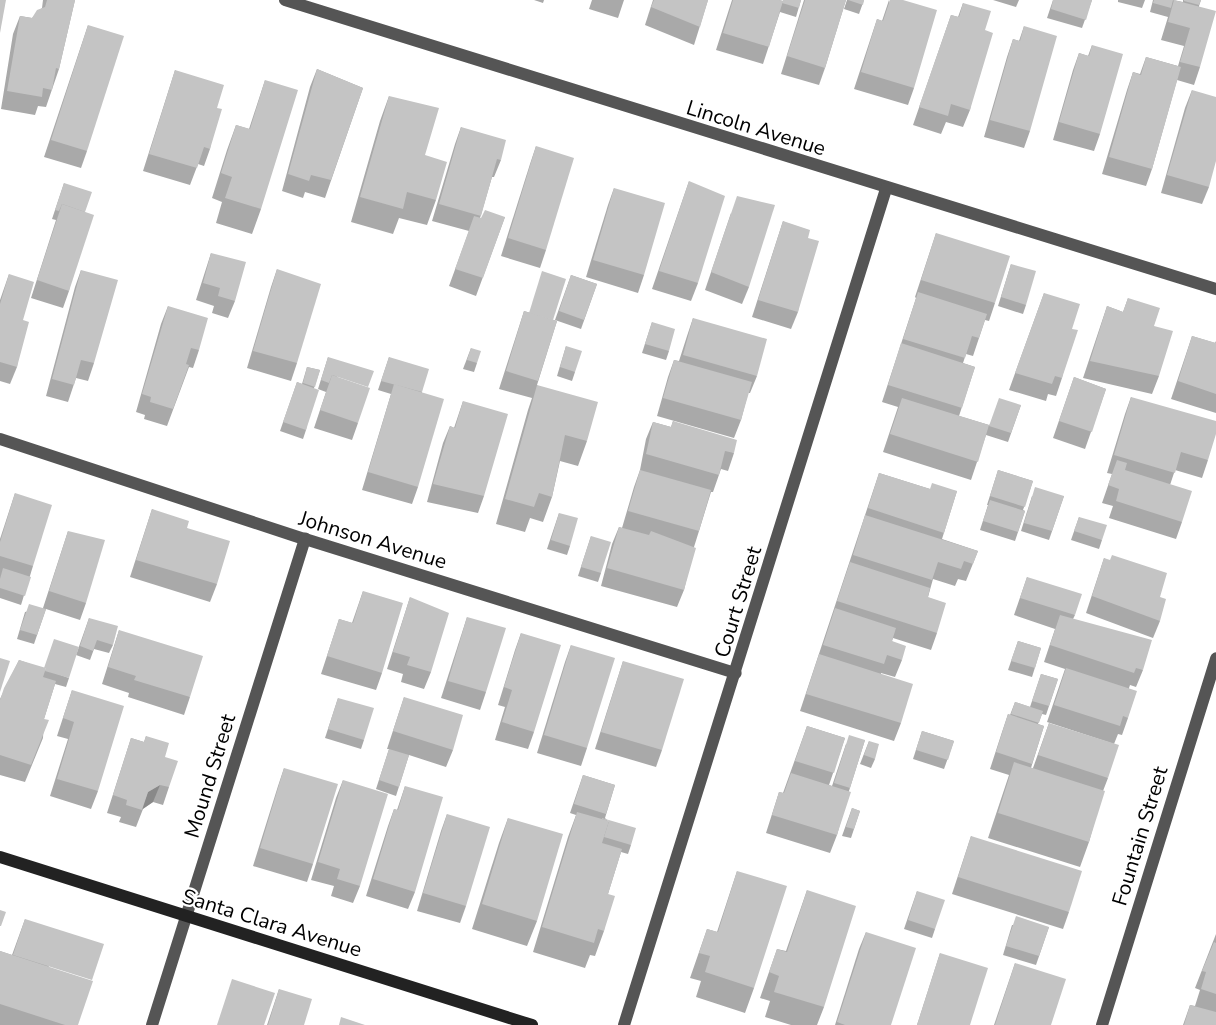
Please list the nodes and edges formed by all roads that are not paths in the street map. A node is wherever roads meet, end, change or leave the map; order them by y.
1 (285, 0) edge
2 (886, 189) junction
3 (1216, 289) edge
4 (0, 439) edge
5 (305, 539) junction
6 (1216, 658) edge
7 (736, 673) junction
8 (0, 857) edge
9 (186, 916) junction
10 (152, 1025) edge
11 (532, 1025) edge
12 (624, 1025) edge
13 (1102, 1025) edge

1 - 2 street, Lincoln Avenue
2 - 3 street, Lincoln Avenue
2 - 7 street, Court Street
4 - 5 street, Johnson Avenue
5 - 7 street, Johnson Avenue
5 - 9 street, Mound Street
6 - 13 street, Fountain Street
7 - 12 street, Court Street
8 - 9 street, Santa Clara Avenue
9 - 10 street, Mound Street
9 - 11 street, Santa Clara Avenue

